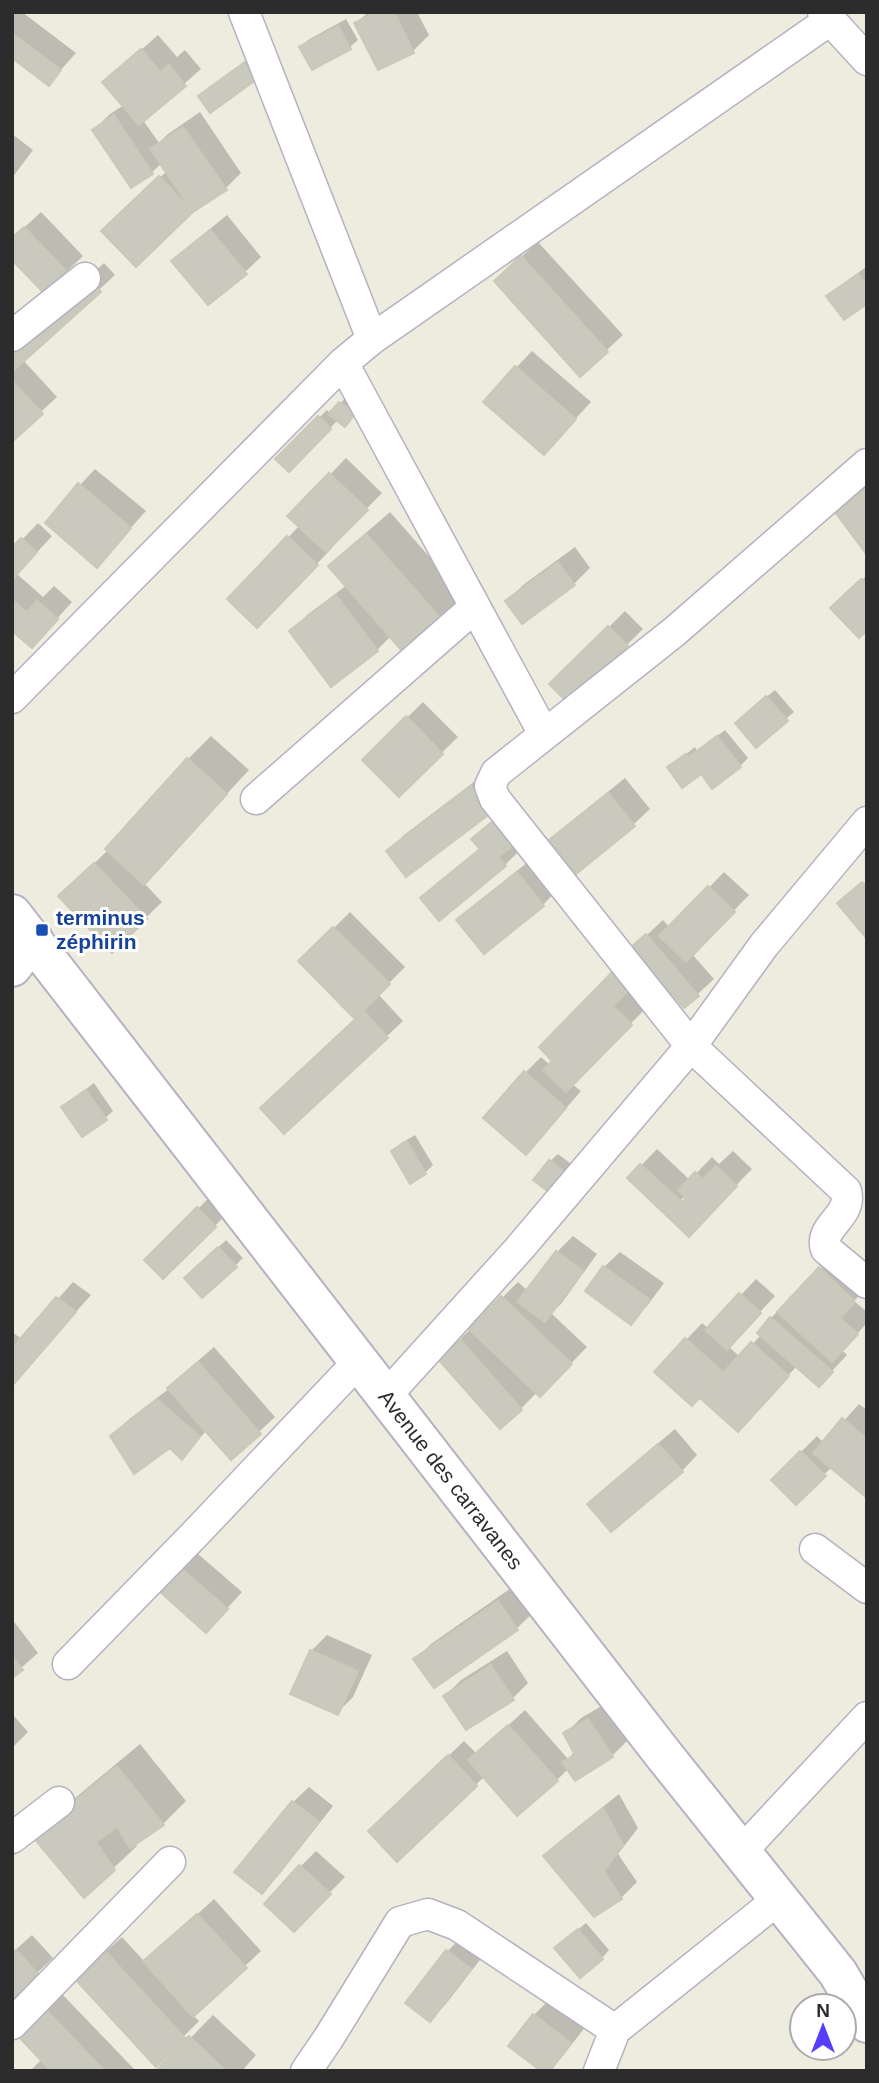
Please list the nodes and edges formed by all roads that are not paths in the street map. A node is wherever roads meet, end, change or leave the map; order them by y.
1 (244, 12) edge
2 (827, 16) edge
3 (867, 60) edge
4 (85, 278) dead end
5 (12, 336) edge
6 (372, 339) junction
7 (343, 363) junction
8 (867, 464) edge
9 (475, 607) junction
10 (12, 698) edge
11 (544, 734) junction
12 (256, 799) dead end
13 (867, 821) edge
14 (19, 940) edge
15 (691, 1046) junction
16 (867, 1283) edge
17 (359, 1361) junction
18 (386, 1397) junction
19 (815, 1549) dead end
20 (867, 1588) edge
21 (68, 1664) dead end
22 (867, 1717) edge
23 (59, 1802) dead end
24 (12, 1838) edge
25 (742, 1851) junction
26 (170, 1862) dead end
27 (780, 1898) junction
28 (867, 2023) edge
29 (12, 2024) edge
30 (615, 2030) junction
31 (306, 2071) edge
32 (599, 2071) edge

1 - 6 street
2 - 3 street
2 - 6 street
4 - 5 street
6 - 7 street
7 - 9 street
7 - 10 street
8 - 11 street
9 - 11 street
9 - 12 street
11 - 15 street
13 - 15 street
14 - 17 street, Avenue des carravanes
15 - 16 street
15 - 18 street
17 - 18 street, Avenue des carravanes
17 - 21 street
18 - 25 street, Avenue des carravanes
19 - 20 street
22 - 25 street
23 - 24 street
25 - 27 street, Avenue des carravanes
26 - 29 street
27 - 28 street, Avenue des carravanes
27 - 30 street
30 - 31 street
30 - 32 street

